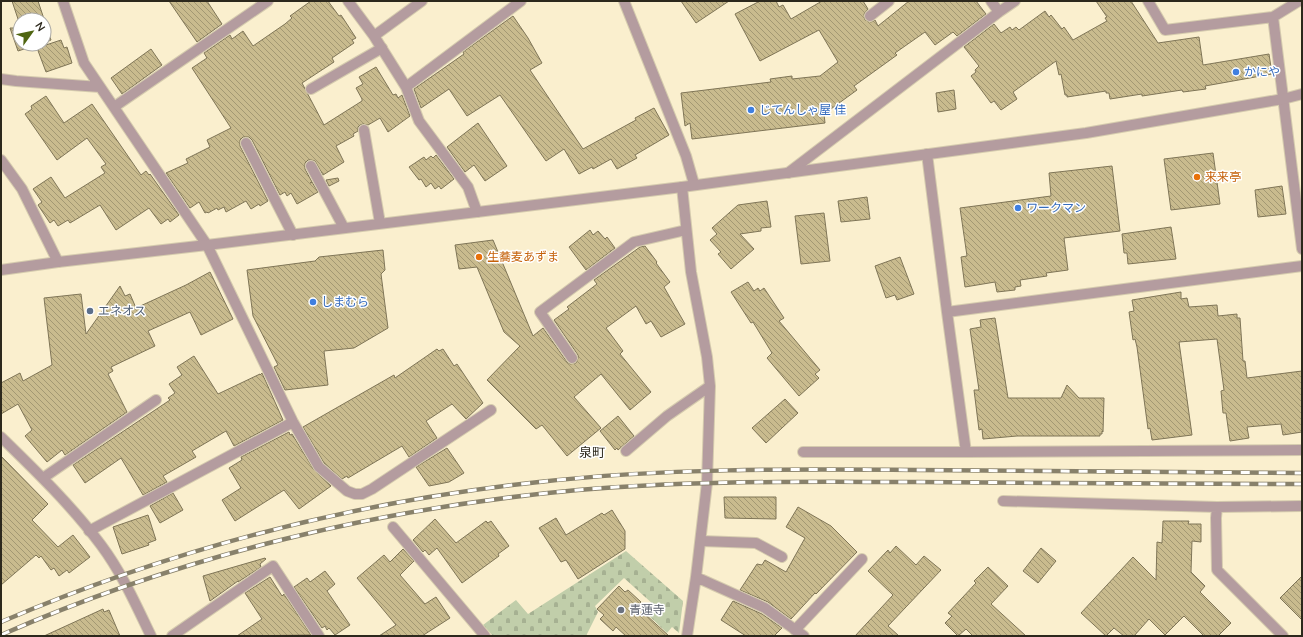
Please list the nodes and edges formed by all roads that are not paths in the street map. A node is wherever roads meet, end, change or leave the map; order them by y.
1 (62, 1) edge
2 (268, 1) edge
3 (348, 1) edge
4 (422, 1) edge
5 (521, 1) edge
6 (624, 1) edge
7 (889, 1) edge
8 (991, 1) edge
9 (1015, 1) edge
10 (1148, 1) edge
11 (1299, 1) edge
12 (999, 12) junction
13 (870, 16) dead end
14 (1273, 17) junction
15 (374, 36) junction
16 (382, 48) junction
17 (1, 78) edge
18 (100, 87) junction
19 (406, 87) junction
20 (311, 89) dead end
21 (1302, 94) edge
22 (1283, 99) junction
23 (114, 107) junction
24 (364, 130) dead end
25 (246, 143) dead end
26 (927, 154) junction
27 (1, 160) edge
28 (311, 166) dead end
29 (788, 173) junction
30 (694, 184) junction
31 (682, 187) junction
32 (477, 212) junction
33 (380, 223) junction
34 (344, 228) junction
35 (686, 230) junction
36 (293, 235) junction
37 (207, 245) junction
38 (1302, 249) edge
39 (58, 262) junction
40 (1302, 266) edge
41 (1, 270) edge
42 (947, 312) junction
43 (572, 358) dead end
44 (710, 386) junction
45 (156, 400) dead end
46 (491, 410) dead end
47 (292, 422) junction
48 (1, 437) edge
49 (1302, 450) edge
50 (626, 451) dead end
51 (803, 452) dead end
52 (966, 452) junction
53 (43, 478) junction
54 (1003, 501) dead end
55 (1302, 506) edge
56 (1217, 507) junction
57 (393, 527) dead end
58 (89, 531) junction
59 (700, 542) junction
60 (782, 557) dead end
61 (862, 559) dead end
62 (696, 577) junction
63 (799, 633) edge
64 (151, 636) edge
65 (172, 636) edge
66 (319, 636) edge
67 (485, 636) edge
68 (687, 636) edge
69 (1283, 636) edge

1 - 18 street
2 - 23 street
3 - 15 street
4 - 15 street
5 - 19 street
6 - 30 street
7 - 13 street
8 - 12 street
9 - 12 street
10 - 14 street
11 - 14 street
12 - 29 street
14 - 22 street
15 - 16 street
16 - 19 street
16 - 20 street
17 - 18 street
18 - 23 street
19 - 32 street
21 - 22 street
22 - 26 street
22 - 38 street
23 - 37 street
24 - 33 street
25 - 36 street
26 - 29 street
26 - 42 street
27 - 39 street
28 - 34 street
29 - 30 street
30 - 31 street
31 - 32 street
31 - 35 street
32 - 33 street
33 - 34 street
34 - 36 street
35 - 43 street
35 - 44 street
36 - 37 street
37 - 39 street
37 - 47 street
39 - 41 street
40 - 42 street
42 - 52 street
44 - 50 street
44 - 59 street
45 - 53 street
46 - 47 street
47 - 58 street
48 - 53 street
49 - 52 street
51 - 52 street
53 - 58 street
54 - 56 street
55 - 56 street
56 - 69 street
57 - 67 street
58 - 64 street
59 - 60 street
59 - 62 street
61 - 63 street
62 - 63 street
62 - 68 street
65 - 66 street

